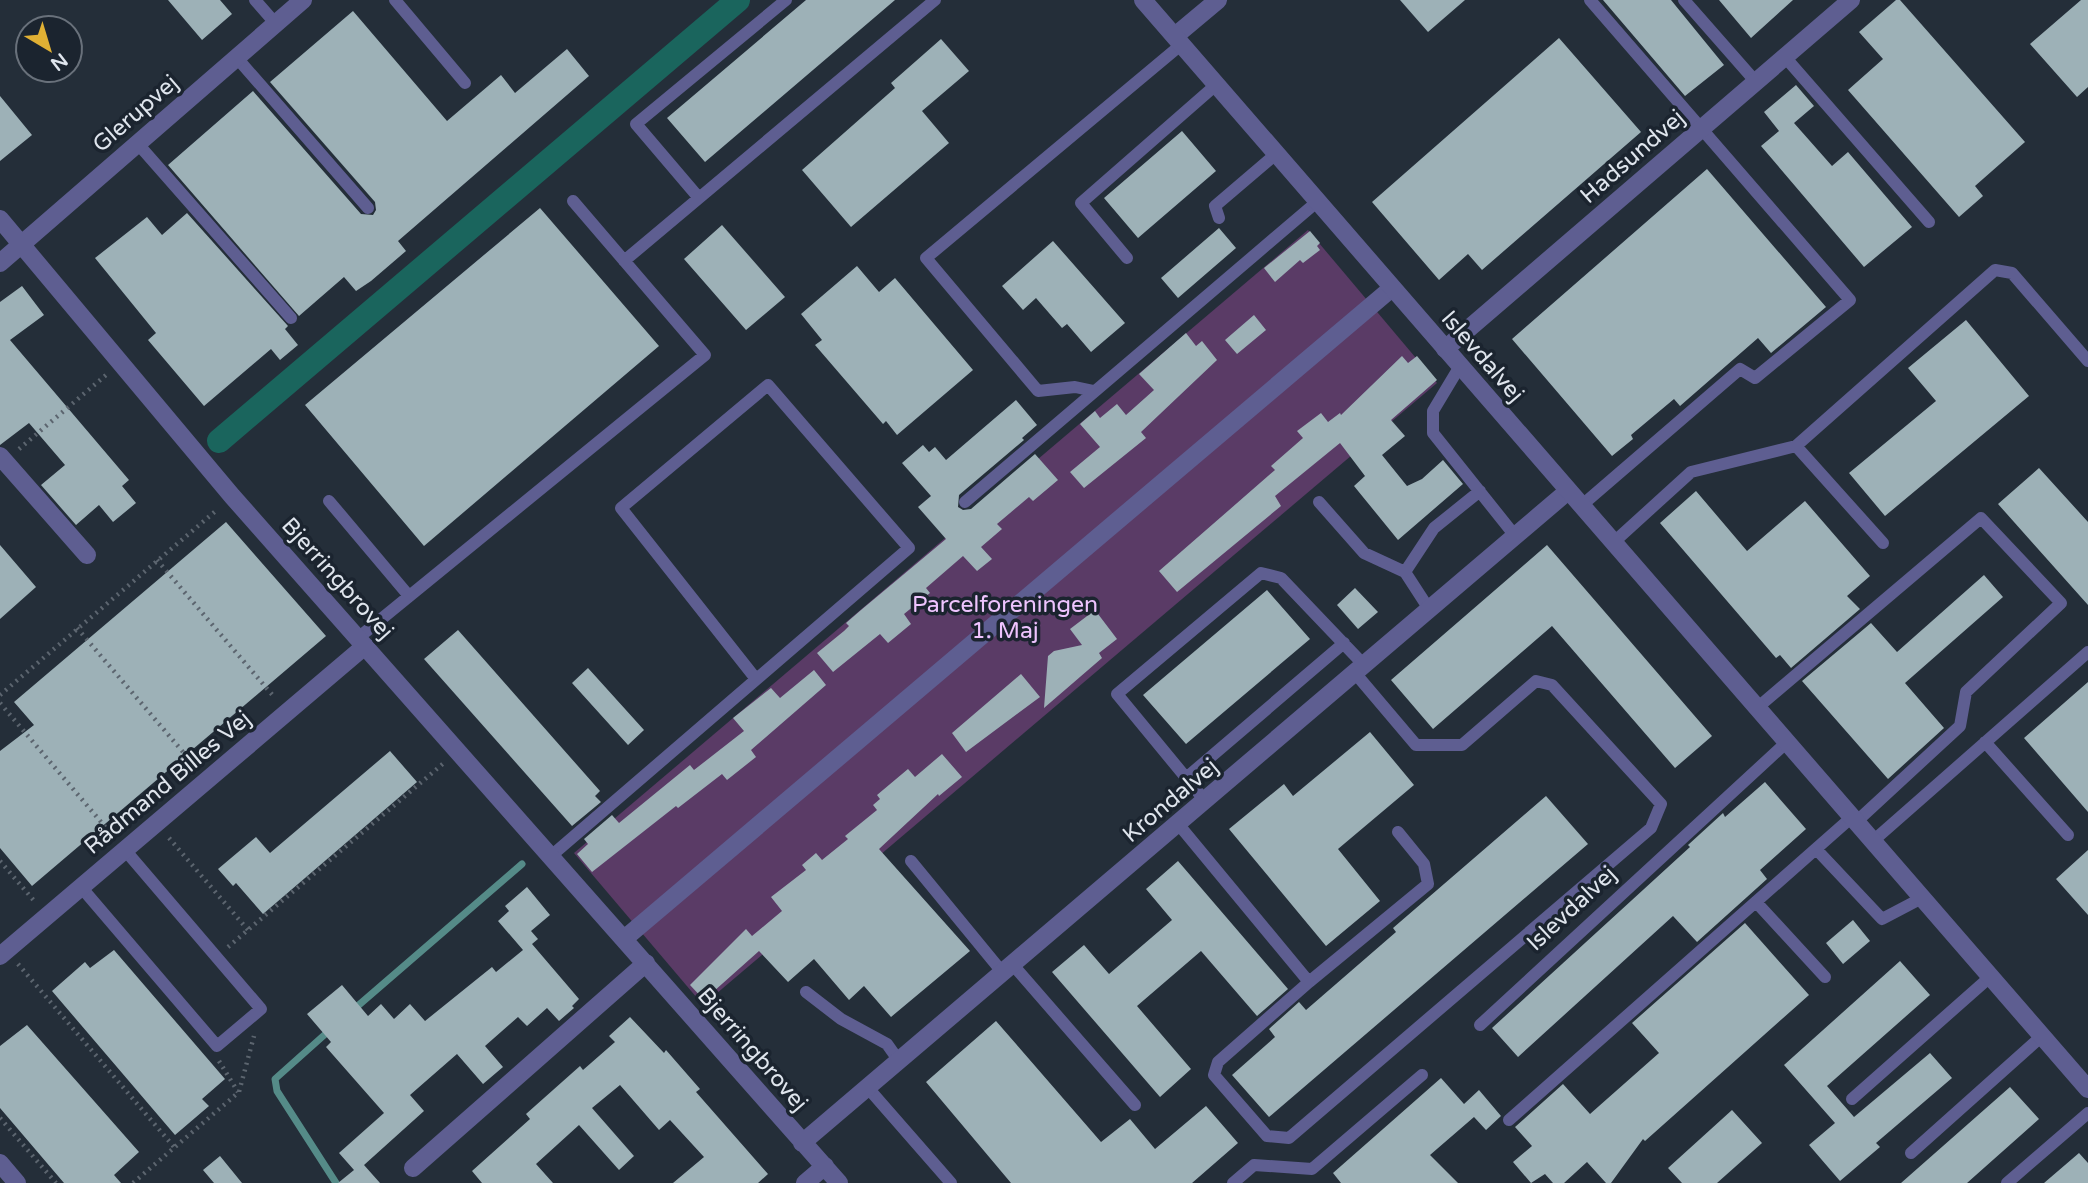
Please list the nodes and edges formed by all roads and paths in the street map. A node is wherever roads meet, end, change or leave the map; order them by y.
1 (255, 0) edge
2 (303, 0) edge
3 (395, 0) edge
4 (786, 0) edge
5 (935, 0) edge
6 (1143, 0) edge
7 (1218, 0) edge
8 (1590, 0) edge
9 (1684, 0) edge
10 (1852, 0) edge
11 (276, 24) junction
12 (1179, 40) junction
13 (1785, 57) junction
14 (237, 58) junction
15 (1756, 82) junction
16 (465, 83) dead end
17 (1217, 84) junction
18 (1700, 130) junction
19 (138, 144) junction
20 (1277, 153) junction
21 (699, 198) junction
22 (573, 201) dead end
23 (1318, 201) junction
24 (368, 208) dead end
25 (1219, 218) dead end
26 (0, 219) edge
27 (1929, 222) dead end
28 (21, 245) junction
29 (1127, 258) dead end
30 (624, 261) junction
31 (0, 263) edge
32 (1392, 288) junction
33 (291, 318) dead end
34 (1445, 349) junction
35 (2088, 360) edge
36 (120, 362) junction
37 (1460, 366) junction
38 (1094, 391) junction
39 (1796, 446) junction
40 (2, 459) edge
41 (1480, 491) junction
42 (1568, 492) junction
43 (232, 496) junction
44 (329, 501) dead end
45 (965, 502) dead end
46 (1319, 502) dead end
47 (1581, 506) junction
48 (1516, 537) junction
49 (1614, 542) junction
50 (1883, 543) dead end
51 (87, 555) dead end
52 (157, 560) junction
53 (1405, 572) junction
54 (409, 596) junction
55 (1430, 609) junction
56 (77, 628) junction
57 (362, 642) junction
58 (1344, 643) junction
59 (2088, 652) edge
60 (1359, 669) junction
61 (756, 680) junction
62 (0, 695) edge
63 (0, 703) edge
64 (1757, 708) junction
65 (287, 713) junction
66 (1985, 742) junction
67 (1787, 743) junction
68 (458, 751) junction
69 (1186, 778) junction
70 (207, 780) junction
71 (1206, 802) junction
72 (1854, 819) junction
73 (157, 823) junction
74 (1179, 825) junction
75 (1398, 832) dead end
76 (2068, 835) dead end
77 (1872, 841) junction
78 (1816, 849) junction
79 (125, 850) junction
80 (551, 856) junction
81 (0, 861) edge
82 (911, 861) dead end
83 (81, 887) junction
84 (1922, 898) junction
85 (1756, 902) junction
86 (47, 916) junction
87 (248, 930) junction
88 (624, 939) junction
89 (3, 953) edge
90 (217, 957) junction
91 (646, 963) junction
92 (1008, 969) junction
93 (1825, 977) dead end
94 (1990, 977) junction
95 (1309, 982) junction
96 (806, 992) dead end
97 (261, 1009) junction
98 (1480, 1025) dead end
99 (2042, 1035) junction
100 (217, 1046) junction
101 (900, 1060) junction
102 (1422, 1075) dead end
103 (868, 1088) junction
104 (2088, 1089) edge
105 (239, 1092) junction
106 (1852, 1099) dead end
107 (1135, 1105) dead end
108 (2088, 1113) edge
109 (0, 1118) edge
110 (1509, 1120) dead end
111 (802, 1143) junction
112 (174, 1147) junction
113 (1911, 1153) dead end
114 (0, 1163) edge
115 (824, 1166) junction
116 (413, 1168) dead end
117 (16, 1183) edge
118 (56, 1183) edge
119 (133, 1183) edge
120 (805, 1183) edge
121 (839, 1183) edge
122 (951, 1183) edge
123 (1233, 1183) edge
124 (2007, 1183) edge

1 - 11 lane
2 - 11 street, Glerupvej
3 - 16 lane
4 - 21 lane
5 - 21 lane
6 - 12 street, Islevdalvej
7 - 12 street
8 - 18 lane
9 - 15 lane
10 - 13 street, Hadsundvej
11 - 14 street, Glerupvej
12 - 17 street, Islevdalvej
12 - 38 lane
13 - 15 street, Hadsundvej
13 - 27 lane
14 - 19 street, Glerupvej
14 - 24 lane
15 - 18 street, Hadsundvej
17 - 20 street, Islevdalvej
17 - 29 lane
18 - 34 street, Hadsundvej
18 - 47 lane
19 - 28 street, Glerupvej
19 - 33 lane
20 - 23 street, Islevdalvej
20 - 25 lane
21 - 30 lane
22 - 30 lane
23 - 32 street, Islevdalvej
23 - 38 lane
26 - 28 street, Bjerringbrovej
28 - 31 street, Glerupvej
28 - 36 street, Bjerringbrovej
30 - 54 lane
32 - 34 street, Islevdalvej
32 - 88 street
34 - 37 street, Islevdalvej
35 - 39 lane
36 - 40 path
36 - 43 street, Bjerringbrovej
37 - 41 lane
37 - 42 street, Islevdalvej
38 - 45 lane
39 - 49 lane
39 - 50 lane
40 - 51 street
41 - 48 lane
41 - 53 lane
42 - 47 street, Islevdalvej
42 - 48 street, Krondalvej
43 - 52 path
43 - 57 street, Bjerringbrovej
44 - 54 lane
46 - 53 lane
47 - 49 street, Islevdalvej
48 - 55 street, Krondalvej
49 - 64 street, Islevdalvej
52 - 56 path
52 - 65 path
53 - 55 lane
54 - 57 lane
55 - 60 street, Krondalvej
56 - 62 path
56 - 70 path
57 - 65 street, Rådmand Billes Vej
57 - 68 street, Bjerringbrovej
58 - 60 lane
58 - 69 lane
58 - 69 lane
59 - 66 lane
60 - 71 street, Krondalvej
60 - 95 lane
61 - 61 lane
61 - 80 lane
63 - 79 path
64 - 67 street, Islevdalvej
64 - 72 lane
65 - 70 street, Rådmand Billes Vej
66 - 76 lane
66 - 77 lane
67 - 72 street, Islevdalvej
67 - 98 lane, Islevdalvej
68 - 80 street, Bjerringbrovej
68 - 87 path
69 - 71 lane
70 - 73 street, Rådmand Billes Vej
71 - 74 street, Krondalvej
72 - 77 street, Islevdalvej
72 - 78 lane
73 - 79 street, Rådmand Billes Vej
73 - 87 path
74 - 92 street, Krondalvej
74 - 95 lane
75 - 95 lane
77 - 84 street, Islevdalvej
78 - 84 lane
78 - 85 lane
79 - 83 street, Rådmand Billes Vej
79 - 90 lane
80 - 88 street, Bjerringbrovej
81 - 86 path
82 - 92 lane
83 - 86 street, Rådmand Billes Vej
83 - 100 lane
84 - 94 street, Islevdalvej
85 - 93 lane
85 - 110 lane
86 - 89 street, Rådmand Billes Vej
87 - 90 path
88 - 91 street, Bjerringbrovej
89 - 112 path
90 - 97 lane
91 - 111 street, Bjerringbrovej
91 - 116 street
92 - 101 street, Krondalvej
92 - 107 lane
94 - 99 street, Islevdalvej
94 - 106 lane
96 - 101 lane
97 - 100 lane
97 - 105 path
99 - 104 street, Islevdalvej
99 - 113 lane
100 - 105 path
101 - 103 street, Krondalvej
102 - 123 lane
103 - 111 street, Krondalvej
103 - 122 lane
105 - 112 path
108 - 124 lane
109 - 118 path
111 - 115 street, Bjerringbrovej
112 - 119 path
114 - 117 street
115 - 120 street
115 - 121 street, Bjerringbrovej

